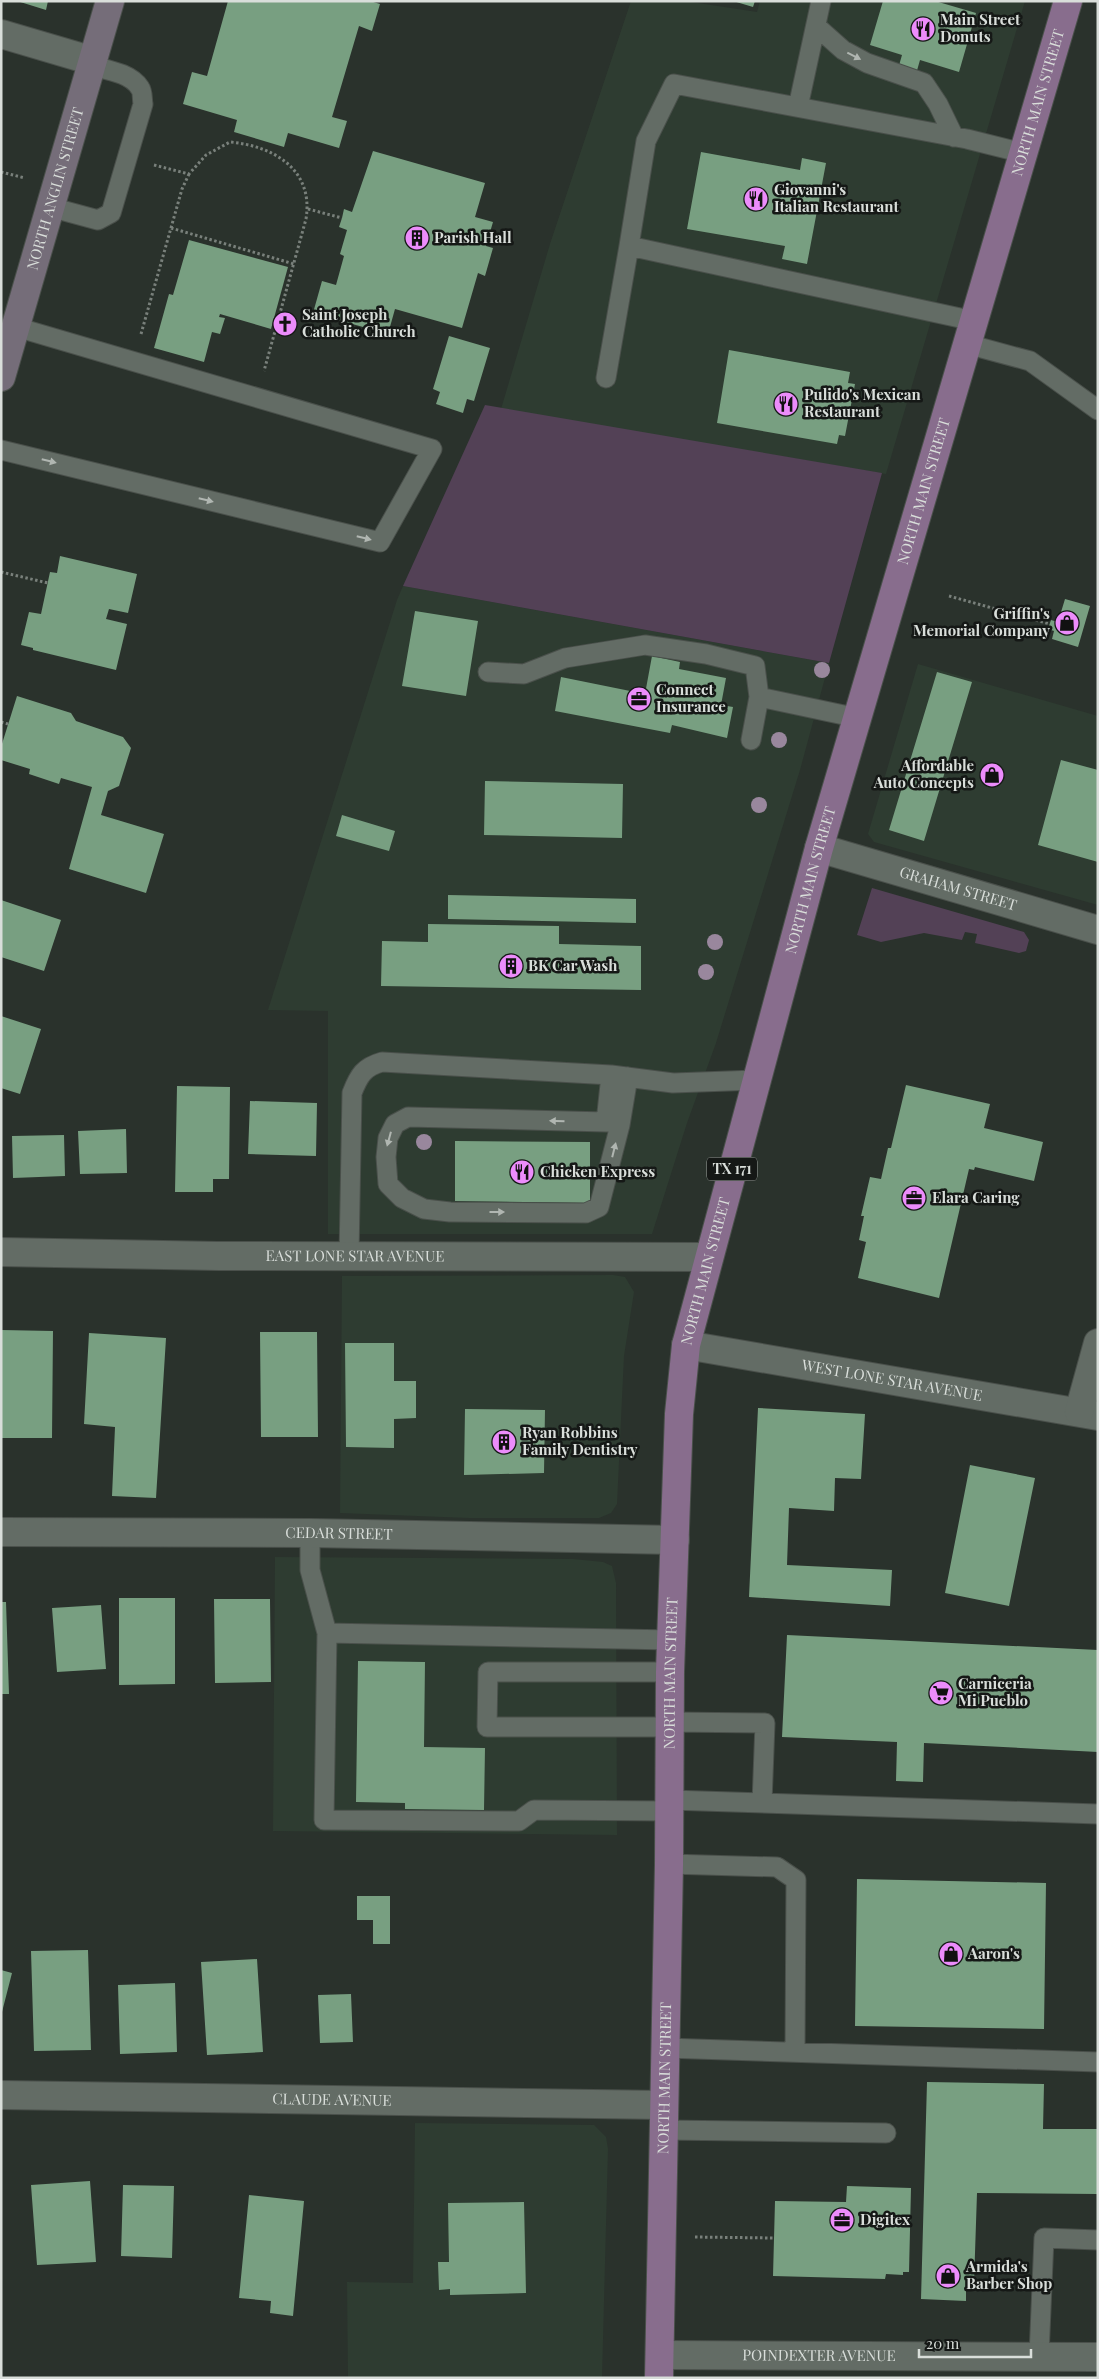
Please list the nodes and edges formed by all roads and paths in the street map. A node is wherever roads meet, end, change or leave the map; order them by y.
1 (110, 1) edge
2 (821, 1) edge
3 (1068, 1) edge
4 (816, 26) junction
5 (1, 34) edge
6 (92, 64) junction
7 (798, 108) junction
8 (954, 137) junction
9 (1023, 153) junction
10 (151, 164) dead end
11 (189, 174) junction
12 (50, 207) junction
13 (308, 209) junction
14 (342, 218) dead end
15 (171, 228) junction
16 (629, 246) junction
17 (294, 264) junction
18 (16, 327) junction
19 (971, 333) junction
20 (133, 362) junction
21 (1, 376) edge
22 (606, 378) dead end
23 (257, 398) junction
24 (1098, 410) edge
25 (1, 450) edge
26 (1, 572) edge
27 (48, 584) dead end
28 (949, 596) dead end
29 (1050, 624) dead end
30 (488, 672) dead end
31 (759, 697) junction
32 (858, 718) junction
33 (1, 722) edge
34 (8, 724) dead end
35 (751, 740) dead end
36 (819, 848) junction
37 (1098, 930) edge
38 (620, 1076) junction
39 (756, 1080) junction
40 (1, 1252) edge
41 (349, 1256) junction
42 (709, 1257) junction
43 (1098, 1343) edge
44 (686, 1345) junction
45 (1088, 1414) edge
46 (1, 1532) edge
47 (310, 1533) junction
48 (675, 1540) junction
49 (327, 1633) junction
50 (671, 1640) junction
51 (670, 1672) junction
52 (670, 1724) junction
53 (762, 1803) junction
54 (669, 1805) junction
55 (1098, 1814) edge
56 (669, 1864) junction
57 (665, 2048) junction
58 (795, 2052) junction
59 (1098, 2062) edge
60 (1, 2095) edge
61 (663, 2117) junction
62 (886, 2133) dead end
63 (662, 2236) junction
64 (774, 2238) dead end
65 (1098, 2240) edge
66 (1039, 2356) junction
67 (1098, 2357) edge
68 (660, 2366) edge

1 - 6 street, NORTH ANGLIN STREET
2 - 4 lane
3 - 9 main road, NORTH MAIN STREET / TX 171
4 - 7 lane
4 -> 8 lane
5 - 6 street
6 - 12 street, NORTH ANGLIN STREET
6 - 12 lane
7 - 8 lane
7 - 16 lane
8 - 9 lane
9 - 19 main road, NORTH MAIN STREET / TX 171
10 - 11 path
11 - 13 path
11 - 15 path
12 - 18 street, NORTH ANGLIN STREET
13 - 14 path
13 - 17 path
15 - 17 path
15 - 20 path
16 - 19 lane
16 - 22 lane
17 - 23 path
18 - 20 lane
18 - 21 street, NORTH ANGLIN STREET
19 - 24 lane
19 - 32 main road, NORTH MAIN STREET / TX 171
20 - 23 lane
25 -> 23 lane
26 - 27 path
28 - 29 path
30 - 31 lane
31 - 32 lane
31 - 35 lane
32 - 36 main road, NORTH MAIN STREET / TX 171
33 - 34 path
36 - 37 street, GRAHAM STREET
36 - 39 main road, NORTH MAIN STREET / TX 171
38 -> 38 lane
38 - 39 lane
38 - 41 lane
39 - 42 main road, NORTH MAIN STREET / TX 171
40 - 41 street, EAST LONE STAR AVENUE
41 - 42 street, EAST LONE STAR AVENUE
42 - 44 main road, NORTH MAIN STREET / TX 171
43 - 45 street
44 - 45 street, WEST LONE STAR AVENUE
44 - 48 main road, NORTH MAIN STREET / TX 171
46 - 47 street, CEDAR STREET
47 - 48 street, CEDAR STREET
47 - 49 lane
48 - 50 main road, NORTH MAIN STREET / TX 171
49 - 50 lane
49 - 54 lane
50 - 51 main road, NORTH MAIN STREET / TX 171
51 - 52 main road, NORTH MAIN STREET / TX 171
51 - 52 lane
52 - 53 lane
52 - 54 main road, NORTH MAIN STREET / TX 171
53 - 54 lane
53 - 55 lane
54 - 56 main road, NORTH MAIN STREET / TX 171
56 - 57 main road, NORTH MAIN STREET / TX 171
56 - 58 lane
57 - 58 lane
57 - 61 main road, NORTH MAIN STREET / TX 171
58 - 59 lane
60 - 61 street, CLAUDE AVENUE
61 - 62 lane
61 - 63 main road, NORTH MAIN STREET / TX 171
63 - 64 path
63 - 68 main road, NORTH MAIN STREET / TX 171
65 - 66 lane
66 - 67 street, POINDEXTER AVENUE
66 - 68 street, POINDEXTER AVENUE

